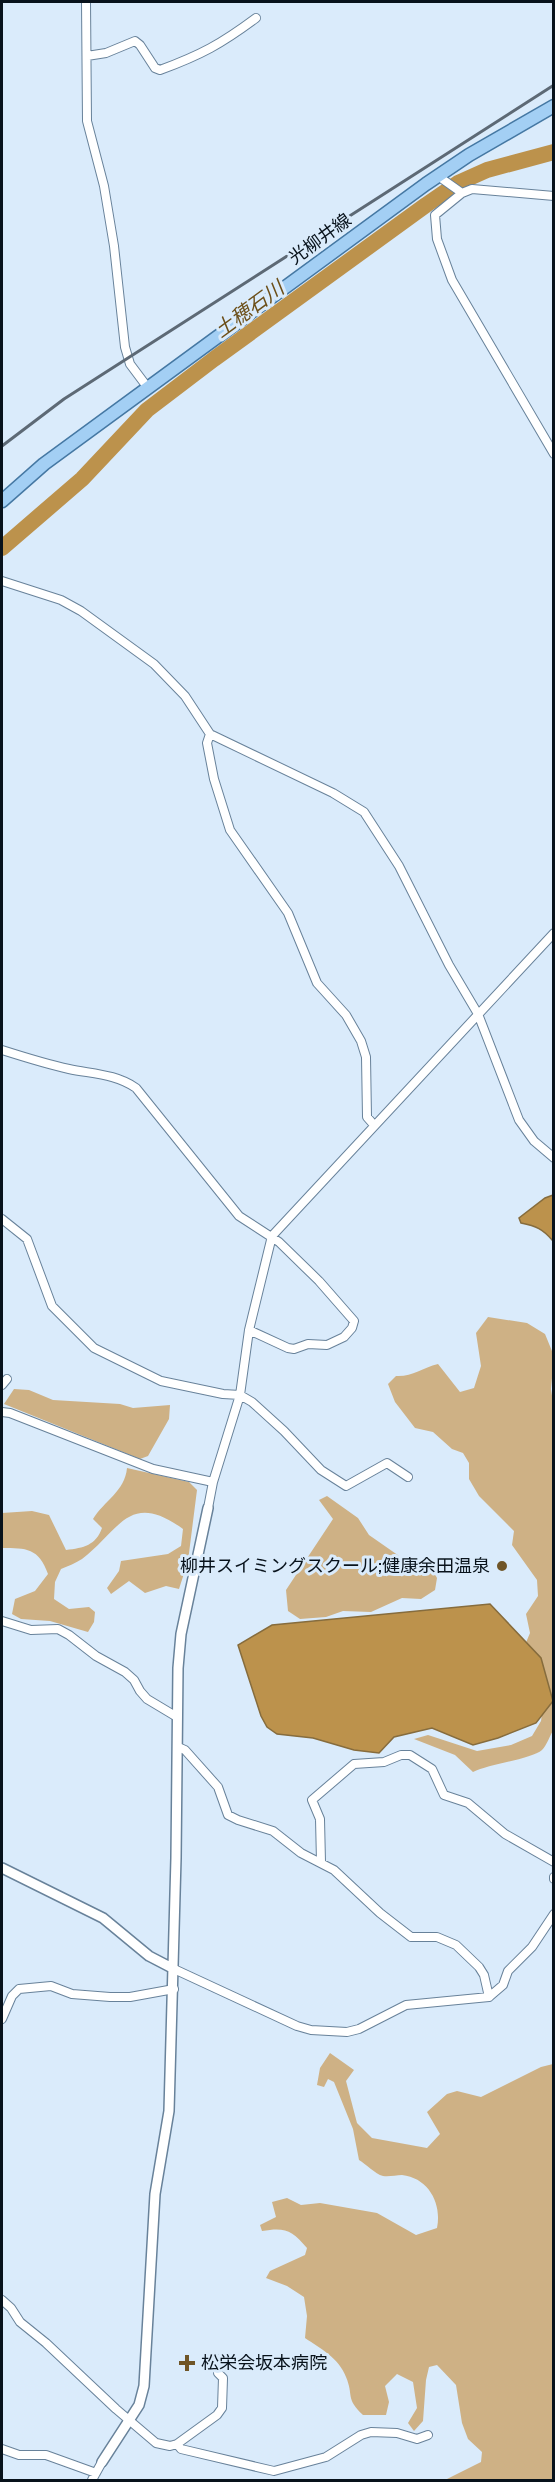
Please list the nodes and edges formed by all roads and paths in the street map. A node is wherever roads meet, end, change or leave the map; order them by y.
1 (86, 2) edge
2 (256, 18) dead end
3 (87, 56) junction
4 (554, 106) edge
5 (440, 177) junction
6 (461, 191) junction
7 (554, 196) edge
8 (148, 388) junction
9 (554, 454) edge
10 (2, 501) edge
11 (2, 581) edge
12 (210, 734) junction
13 (554, 933) edge
14 (478, 1014) junction
15 (2, 1050) edge
16 (374, 1125) junction
17 (554, 1158) edge
18 (2, 1219) edge
19 (272, 1236) junction
20 (249, 1330) junction
21 (7, 1378) dead end
22 (2, 1385) edge
23 (240, 1395) junction
24 (2, 1412) edge
25 (408, 1477) dead end
26 (213, 1482) junction
27 (208, 1508) joint
28 (2, 1622) edge
29 (177, 1716) junction
30 (178, 1747) junction
31 (321, 1862) junction
32 (554, 1862) edge
33 (2, 1868) edge
34 (554, 1914) edge
35 (174, 1969) junction
36 (174, 1989) junction
37 (489, 1997) junction
38 (2, 2019) edge
39 (2, 2300) edge
40 (219, 2359) dead end
41 (130, 2420) junction
42 (428, 2435) dead end
43 (177, 2444) junction
44 (2, 2449) edge
45 (102, 2462) joint
46 (94, 2477) edge

1 - 3 street
2 - 3 street
3 - 8 street
4 - 5 main road, 光柳井線
5 - 6 street
5 - 8 main road, 光柳井線
6 - 7 street
6 - 9 street
8 - 10 main road, 光柳井線
11 - 12 street
12 - 14 street
12 - 16 street
13 - 14 street
14 - 16 street
14 - 17 street
15 - 19 street
16 - 19 street
18 - 23 street
19 - 20 street
19 - 20 street
20 - 23 street
21 - 22 street
23 - 25 street
23 - 26 street
24 - 26 street
26 - 27 street
27 - 29 street
28 - 29 street
29 - 30 street
30 - 31 street
30 - 35 street
31 - 32 street
31 - 37 street
33 - 35 street
34 - 37 street
35 - 36 street
35 - 37 street
36 - 38 street
36 - 41 street
39 - 41 street
40 - 43 street
41 - 43 street
41 - 45 street
42 - 43 street
44 - 46 street
45 - 46 street

